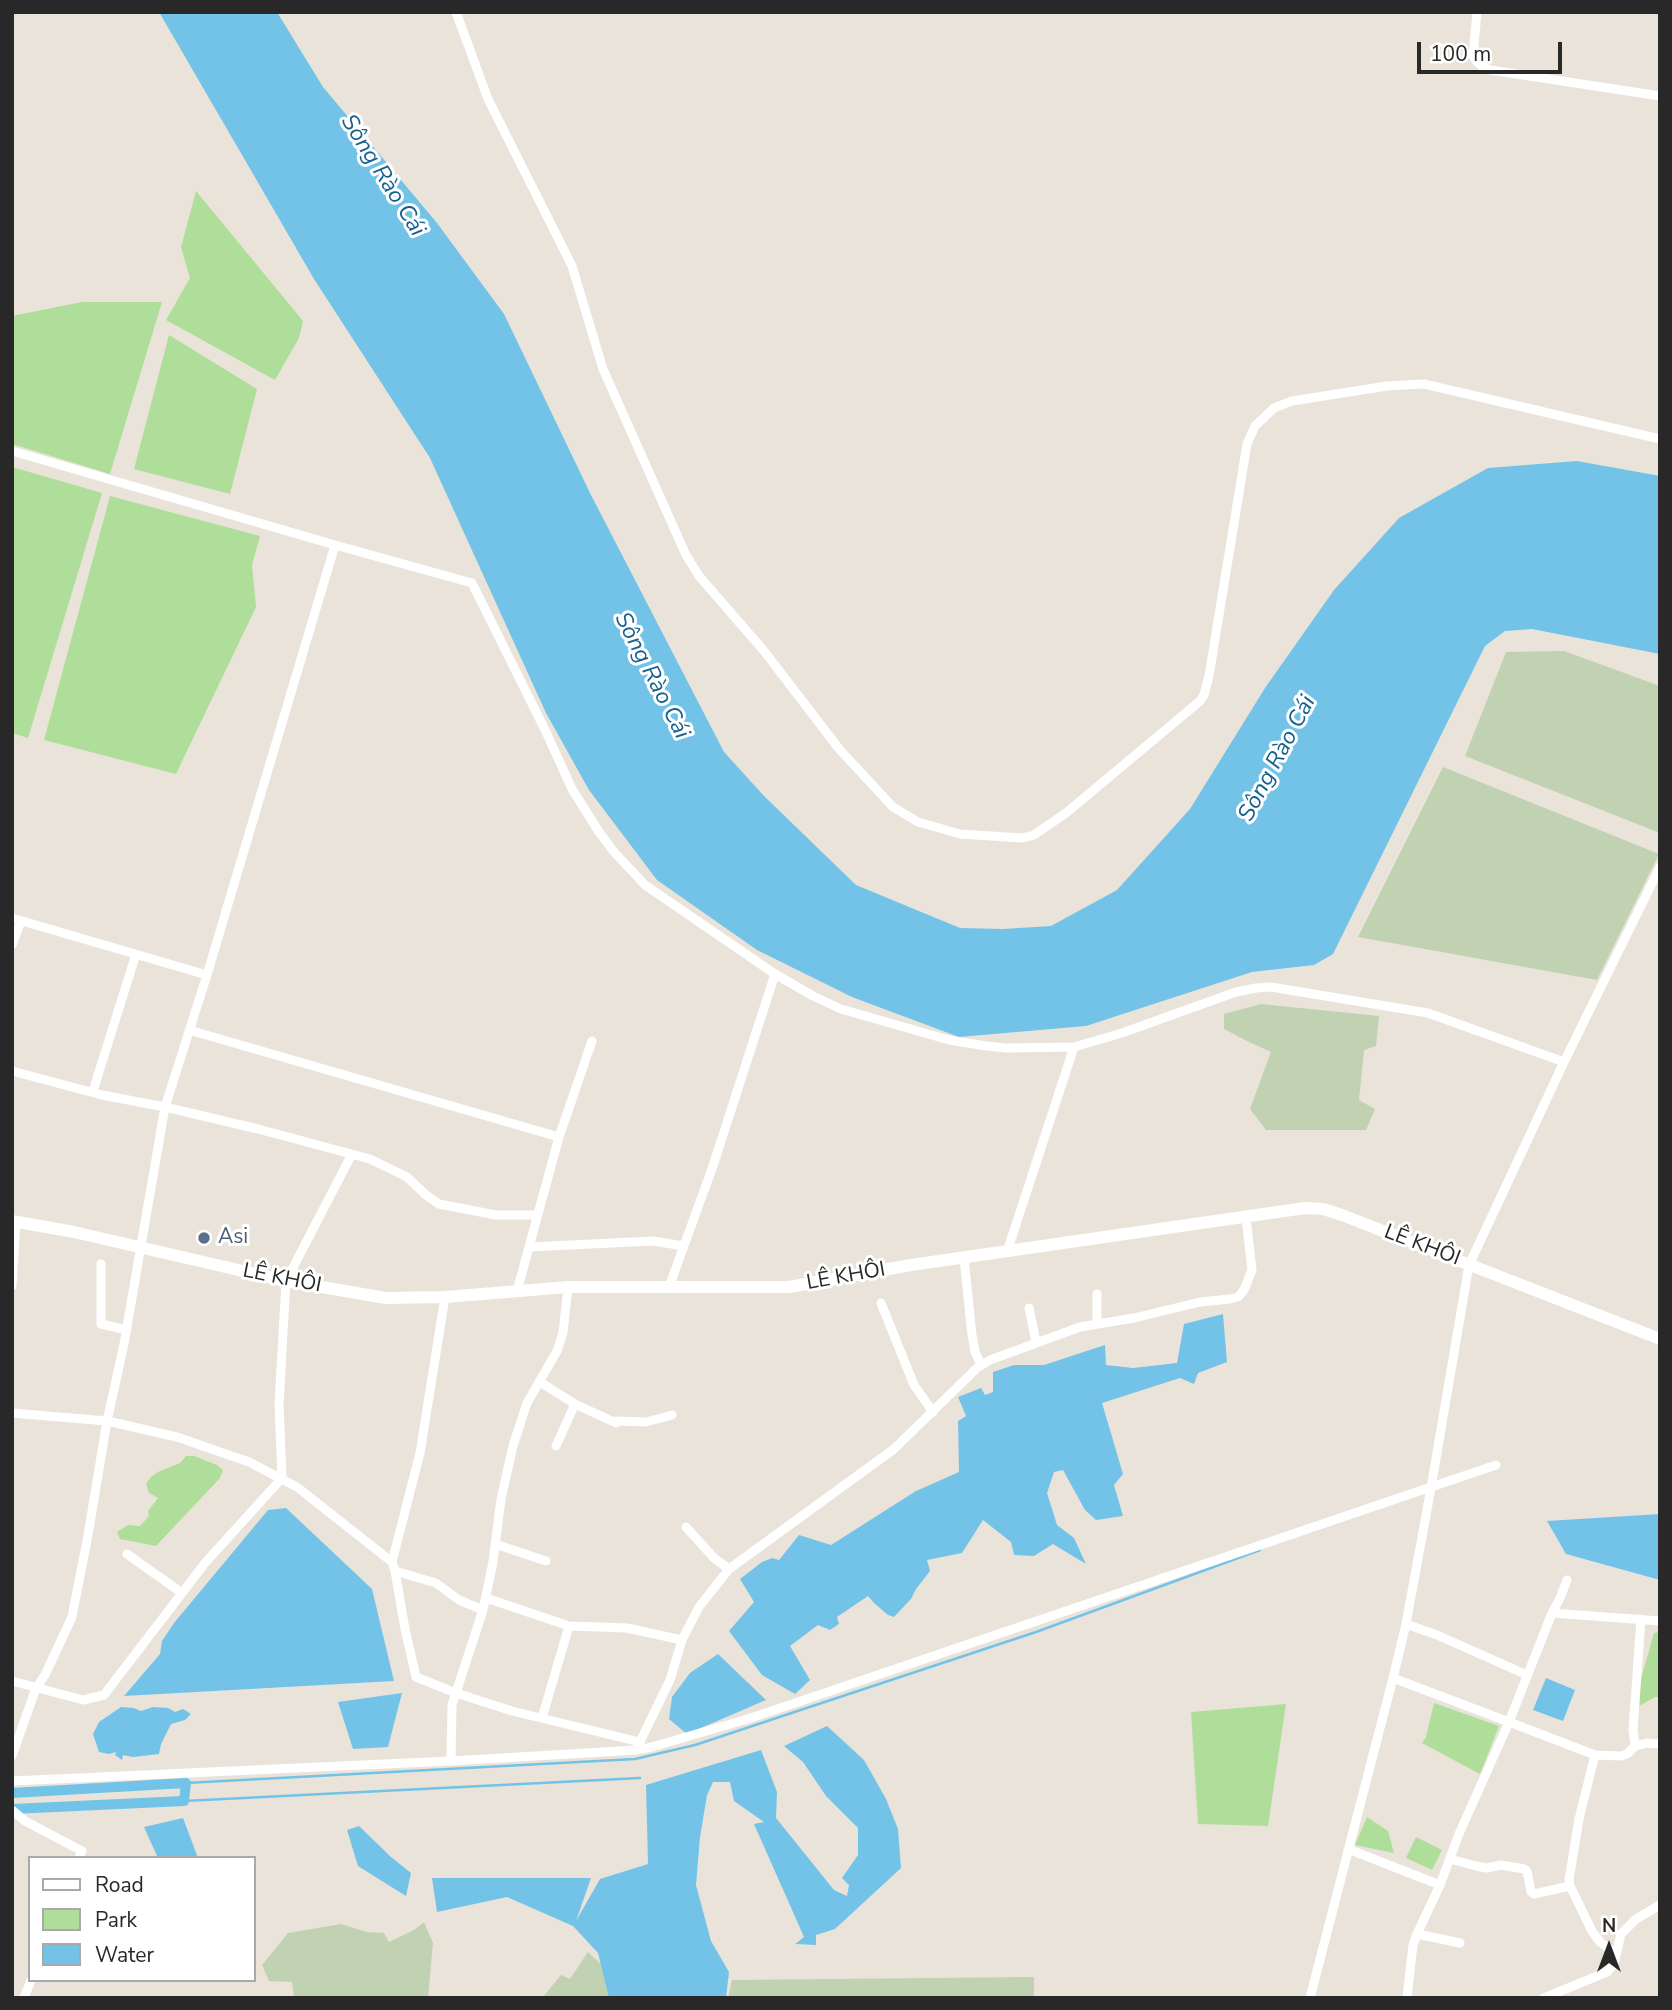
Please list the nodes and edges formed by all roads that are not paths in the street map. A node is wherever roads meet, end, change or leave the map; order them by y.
1 (456, 12) edge
2 (1477, 12) edge
3 (1660, 96) edge
4 (1660, 439) edge
5 (12, 451) edge
6 (335, 545) junction
7 (1660, 867) edge
8 (17, 920) edge
9 (12, 945) edge
10 (136, 954) junction
11 (775, 974) junction
12 (207, 975) junction
13 (190, 1030) junction
14 (592, 1041) dead end
15 (1074, 1047) junction
16 (1564, 1062) junction
17 (12, 1071) edge
18 (93, 1091) junction
19 (165, 1107) junction
20 (559, 1137) junction
21 (352, 1154) junction
22 (537, 1215) junction
23 (1246, 1217) junction
24 (14, 1221) edge
25 (684, 1246) junction
26 (141, 1247) junction
27 (529, 1247) junction
28 (1007, 1252) junction
29 (964, 1258) junction
30 (102, 1264) dead end
31 (1469, 1265) junction
32 (286, 1281) junction
33 (12, 1286) edge
34 (568, 1287) junction
35 (669, 1287) junction
36 (517, 1291) junction
37 (1097, 1294) dead end
38 (445, 1297) junction
39 (881, 1304) dead end
40 (1029, 1308) dead end
41 (1097, 1323) junction
42 (127, 1330) junction
43 (1660, 1339) edge
44 (1036, 1342) junction
45 (981, 1365) junction
46 (540, 1382) junction
47 (575, 1404) junction
48 (933, 1412) junction
49 (12, 1413) edge
50 (671, 1415) dead end
51 (107, 1421) junction
52 (556, 1446) dead end
53 (1496, 1465) dead end
54 (282, 1478) junction
55 (1432, 1488) junction
56 (686, 1527) dead end
57 (495, 1544) junction
58 (127, 1554) dead end
59 (546, 1561) dead end
60 (393, 1566) junction
61 (729, 1569) junction
62 (1567, 1580) dead end
63 (182, 1593) junction
64 (486, 1598) junction
65 (483, 1610) junction
66 (1552, 1613) junction
67 (1641, 1619) junction
68 (1660, 1620) edge
69 (1406, 1624) junction
70 (569, 1626) junction
71 (682, 1640) junction
72 (1527, 1675) junction
73 (1393, 1678) junction
74 (12, 1681) edge
75 (36, 1688) junction
76 (456, 1693) junction
77 (542, 1718) junction
78 (1509, 1722) junction
79 (1660, 1744) edge
80 (1635, 1745) junction
81 (638, 1746) junction
82 (1595, 1755) junction
83 (12, 1756) edge
84 (451, 1761) junction
85 (12, 1781) edge
86 (13, 1811) edge
87 (1348, 1849) junction
88 (80, 1856) edge
89 (1450, 1859) junction
90 (1440, 1885) junction
91 (1570, 1886) junction
92 (1660, 1905) edge
93 (1417, 1934) junction
94 (1460, 1942) dead end
95 (1616, 1954) junction
96 (1310, 1998) edge
97 (1407, 1998) edge
98 (1544, 1998) edge

1 - 4 street
2 - 3 street
5 - 6 street
6 - 11 street
6 - 12 street
7 - 16 street
8 - 9 street
8 - 10 street
10 - 12 street
10 - 18 street
11 - 15 street
11 - 25 street
12 - 13 street
13 - 19 street
13 - 20 street
14 - 20 street
15 - 16 street
15 - 28 street
16 - 31 street
17 - 18 street
18 - 19 street
19 - 21 street
19 - 26 street
20 - 22 street
21 - 22 street
21 - 32 street
22 - 27 street
23 - 28 street, LÊ KHÔI
23 - 31 street, LÊ KHÔI
23 - 41 street
24 - 26 street, LÊ KHÔI
24 - 33 street
25 - 27 street
25 - 35 street
26 - 32 street, LÊ KHÔI
26 - 42 street
27 - 36 street
28 - 29 street, LÊ KHÔI
29 - 35 street, LÊ KHÔI
29 - 45 street
30 - 42 street
31 - 43 street, LÊ KHÔI
31 - 55 street
32 - 38 street, LÊ KHÔI
32 - 54 street
34 - 35 street, LÊ KHÔI
34 - 36 street, LÊ KHÔI
34 - 46 street
36 - 38 street, LÊ KHÔI
37 - 41 street
38 - 60 street
39 - 48 street
40 - 44 street
41 - 44 street
42 - 51 street
44 - 45 street
45 - 48 street
46 - 47 street
46 - 57 street
47 - 50 street
47 - 52 street
48 - 61 street
49 - 51 street
51 - 54 street
51 - 75 street
53 - 55 street
54 - 60 street
54 - 63 street
55 - 69 street
55 - 81 street
56 - 61 street
57 - 59 street
57 - 64 street
58 - 63 street
60 - 65 street
60 - 76 street
61 - 71 street
62 - 66 street
63 - 75 street
64 - 65 street
64 - 70 street
65 - 76 street
66 - 67 street
66 - 72 street
67 - 68 street
67 - 80 street
69 - 72 street
69 - 73 street
70 - 71 street
70 - 77 street
71 - 81 street
72 - 78 street
73 - 78 street
73 - 87 street
74 - 75 street
75 - 83 street
76 - 77 street
76 - 84 street
77 - 81 street
78 - 82 street
78 - 89 street
79 - 80 street
80 - 82 street
81 - 84 street
82 - 91 street
84 - 85 street
86 - 88 street
87 - 90 street
87 - 96 street
89 - 90 street
89 - 91 street
90 - 93 street
91 - 95 street
92 - 95 street
93 - 94 street
93 - 97 street
95 - 98 street

